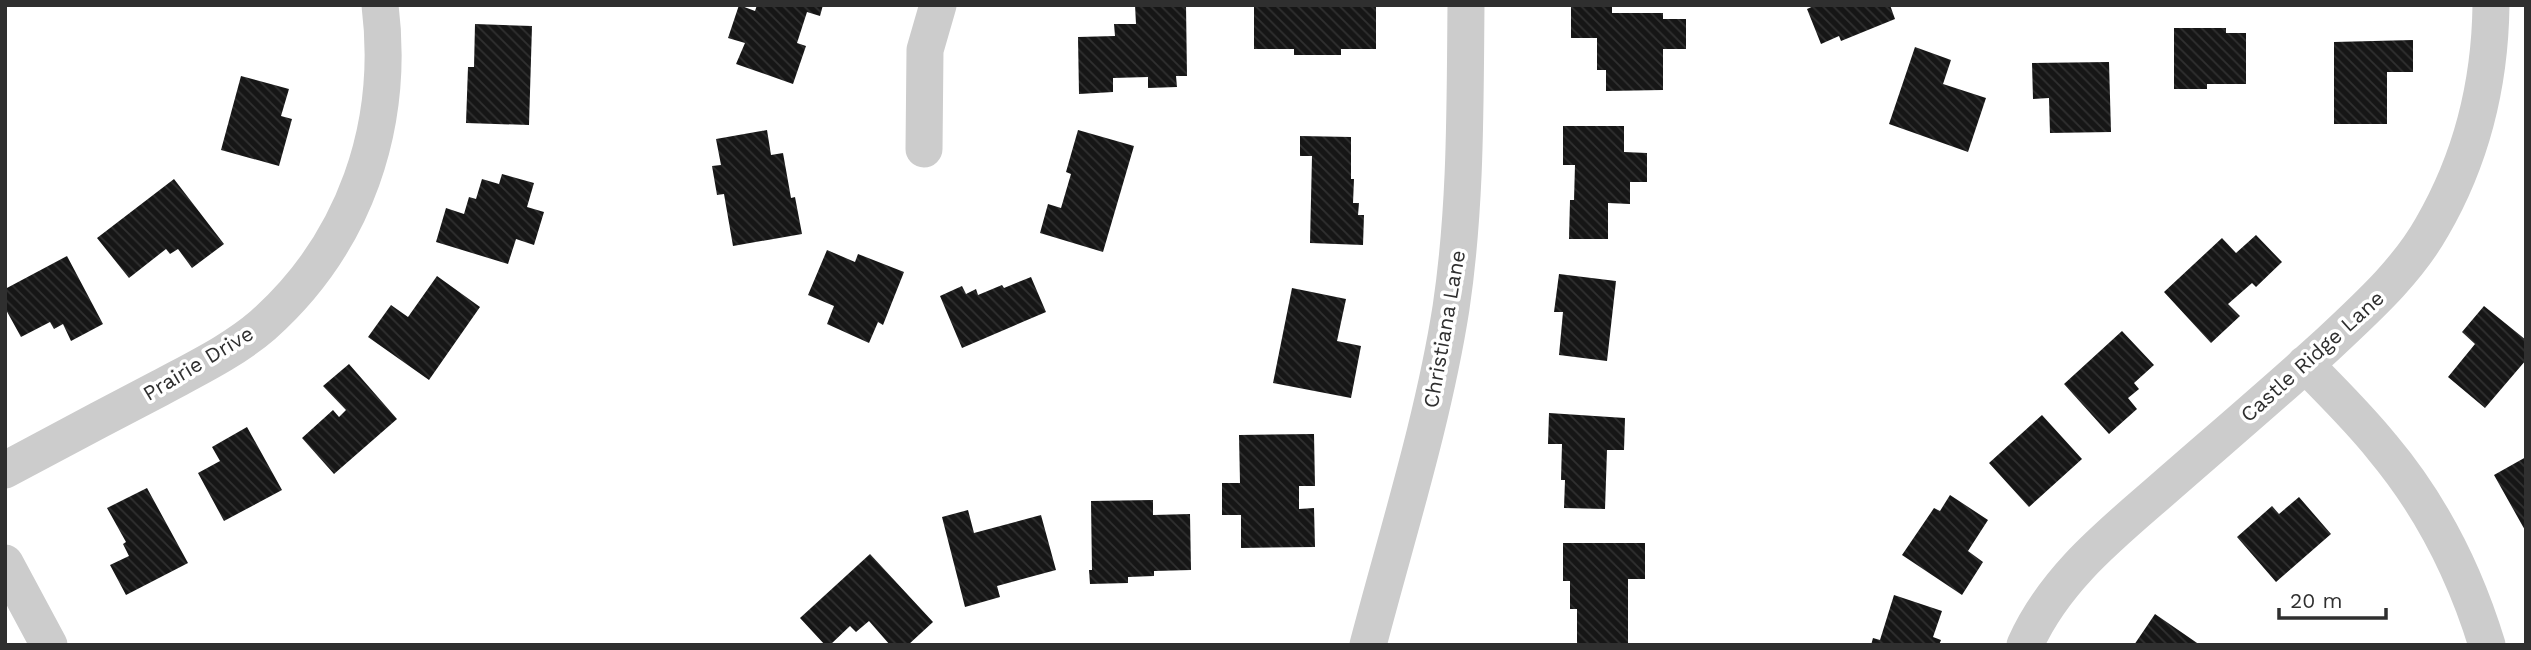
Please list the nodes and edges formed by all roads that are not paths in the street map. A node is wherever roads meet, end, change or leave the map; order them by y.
1 (380, 5) edge
2 (938, 5) edge
3 (1466, 5) edge
4 (2491, 5) edge
5 (924, 149) dead end
6 (2305, 364) junction
7 (5, 470) edge
8 (5, 563) edge
9 (49, 645) edge
10 (1368, 645) edge
11 (2025, 645) edge
12 (2487, 645) edge

1 - 7 street, Prairie Drive
2 - 5 street
3 - 10 street, Christiana Lane
4 - 6 street, Castle Ridge Lane
6 - 11 street, Castle Ridge Lane
6 - 12 street
8 - 9 street

